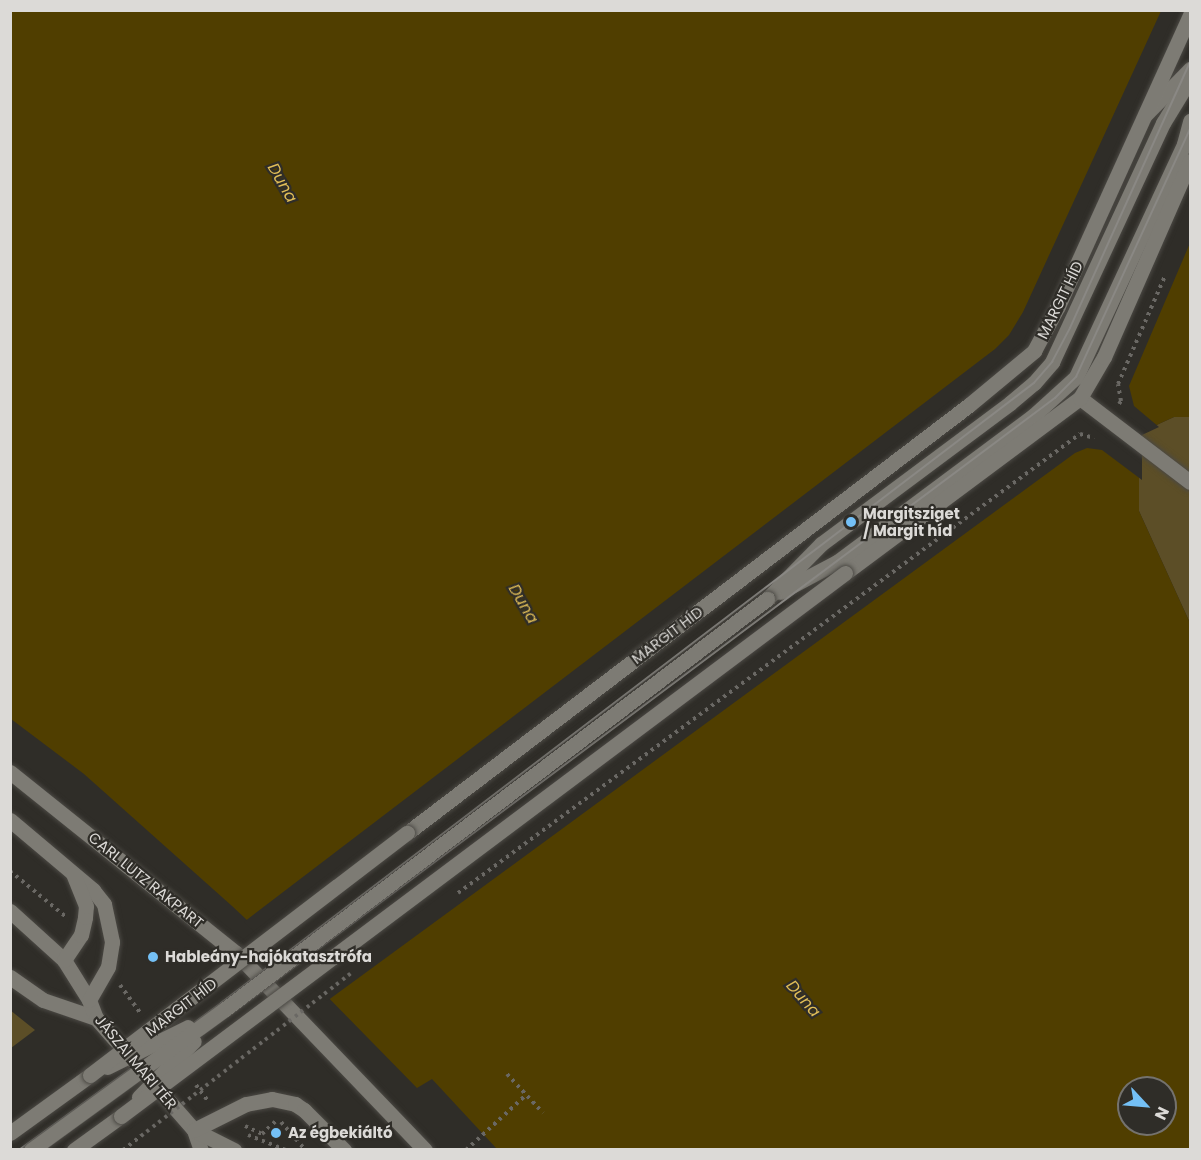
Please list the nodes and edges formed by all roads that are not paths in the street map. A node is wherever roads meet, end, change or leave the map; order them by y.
1 (1191, 15) edge
2 (1191, 69) edge
3 (1191, 79) edge
4 (1145, 115) junction
5 (1191, 121) edge
6 (1191, 161) edge
7 (1080, 398) junction
8 (1191, 482) edge
9 (844, 573) junction
10 (767, 599) junction
11 (10, 772) edge
12 (10, 820) edge
13 (71, 871) junction
14 (10, 911) edge
15 (64, 960) junction
16 (10, 976) edge
17 (89, 1000) junction
18 (225, 1009) junction
19 (96, 1018) junction
20 (90, 1075) junction
21 (121, 1116) junction
22 (194, 1130) junction
23 (10, 1132) edge
24 (31, 1149) edge
25 (74, 1149) edge
26 (201, 1149) edge
27 (234, 1149) edge
28 (344, 1149) edge
29 (425, 1149) edge

1 - 4 main road, MARGIT HÍD
2 - 4 main road, MARGIT HÍD
3 - 10 main road, MARGIT HÍD
4 - 20 main road, MARGIT HÍD, bridge
5 - 10 main road, MARGIT HÍD
6 - 7 main road, MARGIT HÍD
7 - 8 main road
7 - 9 main road, MARGIT HÍD
9 - 10 main road, MARGIT HÍD, bridge
9 - 21 main road, MARGIT HÍD, bridge
10 - 18 main road, MARGIT HÍD, bridge
11 - 29 main road, CARL LUTZ RAKPART
12 - 13 main road
13 - 15 main road
13 - 17 main road
14 - 15 main road, JÁSZAI MARI TÉR
15 - 17 main road, JÁSZAI MARI TÉR
16 - 19 main road
17 - 19 main road, JÁSZAI MARI TÉR
18 - 20 main road, MARGIT HÍD, bridge
18 - 21 main road, MARGIT HÍD, bridge
18 - 24 main road, MARGIT HÍD, bridge
19 - 22 main road, JÁSZAI MARI TÉR
20 - 23 main road, MARGIT HÍD
21 - 25 main road, MARGIT HÍD
22 - 26 main road, JÁSZAI MARI TÉR
22 - 27 main road, JÁSZAI MARI TÉR
22 - 28 main road

